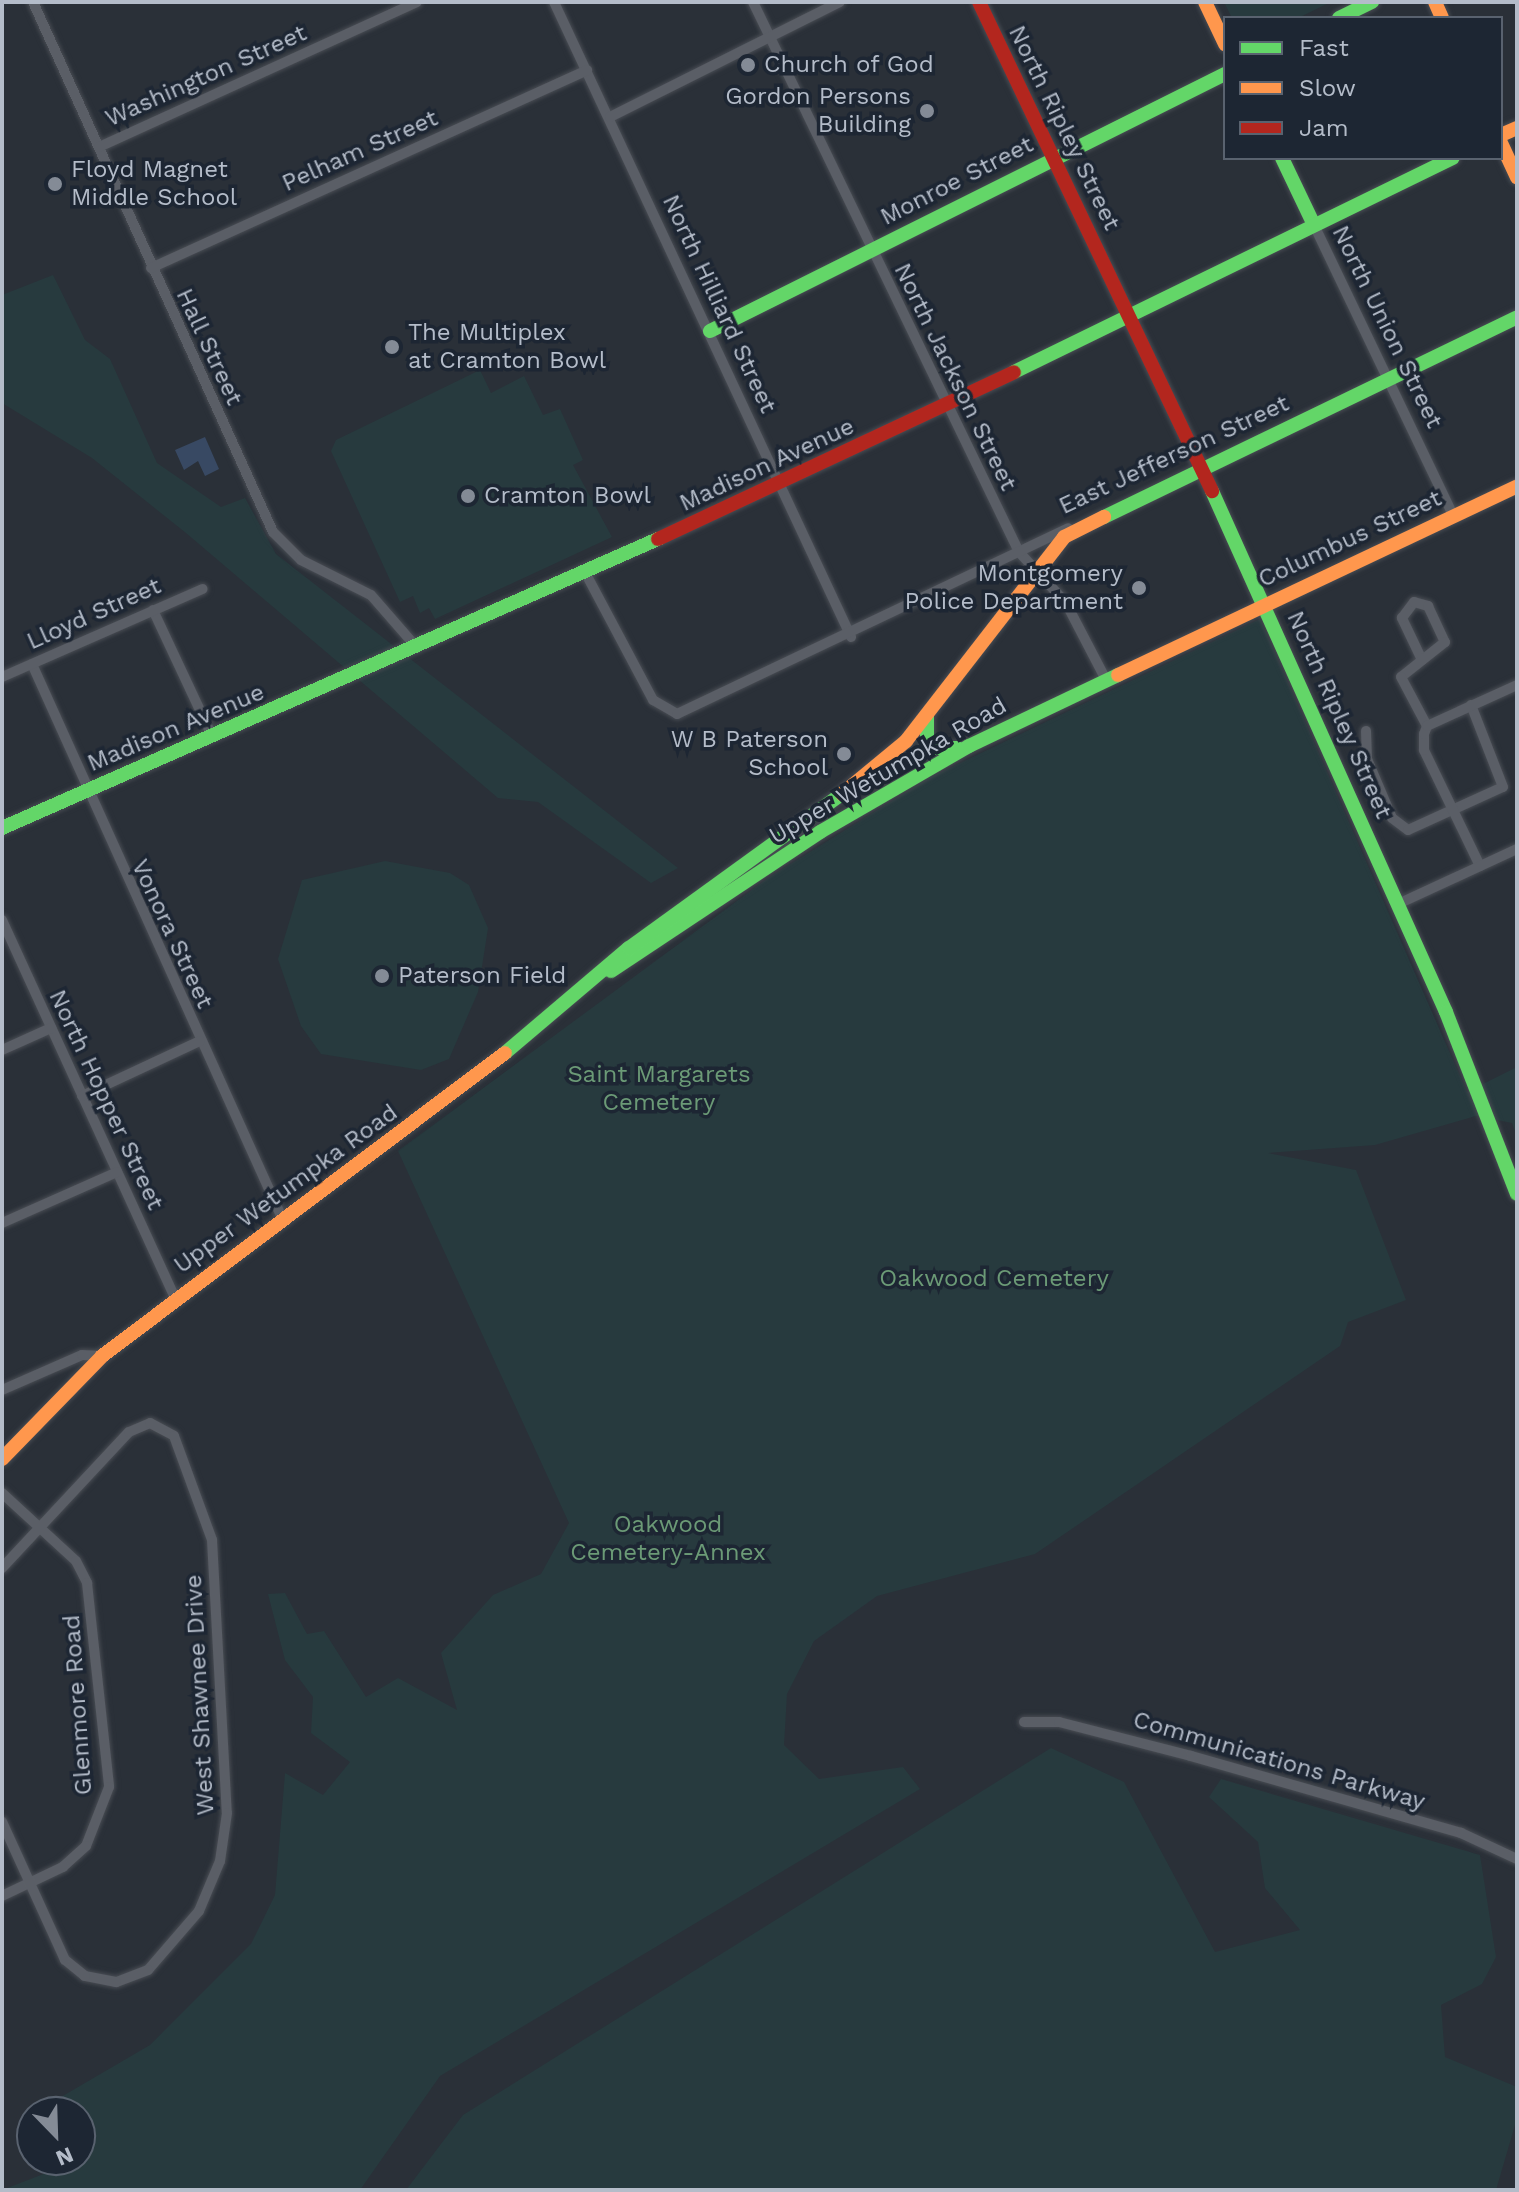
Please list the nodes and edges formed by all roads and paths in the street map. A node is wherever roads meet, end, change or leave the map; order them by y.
1 (33, 2) edge
2 (417, 2) edge
3 (554, 2) edge
4 (753, 2) edge
5 (840, 2) edge
6 (979, 2) edge
7 (1205, 2) edge
8 (1372, 2) edge
9 (1343, 16) edge
10 (770, 36) junction
11 (1223, 40) edge
12 (587, 70) junction
13 (1223, 75) edge
14 (610, 117) junction
15 (99, 147) junction
16 (1503, 147) edge
17 (1053, 157) junction
18 (1283, 160) edge
19 (1449, 160) edge
20 (1517, 177) edge
21 (1314, 225) junction
22 (871, 250) junction
23 (151, 268) junction
24 (1130, 314) junction
25 (1517, 317) edge
26 (710, 331) junction
27 (1388, 379) junction
28 (944, 403) junction
29 (1204, 468) junction
30 (781, 485) junction
31 (1517, 486) edge
32 (1106, 513) junction
33 (1453, 515) junction
34 (1019, 552) junction
35 (1031, 572) junction
36 (586, 574) junction
37 (202, 589) dead end
38 (1265, 602) junction
39 (153, 610) junction
40 (1202, 632) joint
41 (851, 637) junction
42 (419, 649) junction
43 (1422, 660) junction
44 (32, 664) junction
45 (2, 677) edge
46 (1105, 678) junction
47 (1517, 685) edge
48 (1471, 705) junction
49 (927, 716) junction
50 (1427, 726) junction
51 (1366, 731) dead end
52 (212, 736) junction
53 (969, 746) junction
54 (88, 790) junction
55 (1454, 811) junction
56 (2, 828) edge
57 (774, 844) junction
58 (1517, 849) edge
59 (783, 857) junction
60 (1480, 866) junction
61 (1398, 904) junction
62 (2, 920) edge
63 (610, 971) junction
64 (51, 1028) junction
65 (200, 1041) junction
66 (2, 1050) edge
67 (82, 1096) junction
68 (117, 1172) junction
69 (1517, 1194) edge
70 (282, 1218) junction
71 (2, 1223) edge
72 (175, 1298) junction
73 (102, 1356) junction
74 (2, 1390) edge
75 (2, 1459) edge
76 (2, 1493) edge
77 (40, 1528) junction
78 (2, 1568) edge
79 (1024, 1722) dead end
80 (2, 1822) edge
81 (1517, 1859) edge
82 (29, 1883) junction
83 (2, 1896) edge

1 - 15 street, Hall Street
2 - 15 street, Washington Street
3 - 12 street, North Hilliard Street
4 - 10 street, North Jackson Street
5 - 10 street
6 - 17 main road, North Ripley Street
7 - 11 main road
8 - 9 main road
10 - 14 street
10 - 22 street, North Jackson Street
12 - 14 street, North Hilliard Street
12 - 23 street, Pelham Street
13 - 17 main road, Monroe Street
14 - 26 street, North Hilliard Street
15 - 23 street, Hall Street
16 - 20 main road
17 - 22 main road, Monroe Street
17 - 24 main road, North Ripley Street
18 - 21 main road, North Union Street
19 - 21 main road, Madison Avenue
21 - 24 main road, Madison Avenue
21 - 27 street, North Union Street
22 - 26 main road, Monroe Street
22 - 28 street, North Jackson Street
23 - 42 street, Hall Street
24 - 28 main road, Madison Avenue
24 - 29 main road, North Ripley Street
25 - 27 main road, East Jefferson Street
26 - 30 street, North Hilliard Street
27 - 29 main road, East Jefferson Street
27 - 33 street, North Union Street
28 - 30 main road, Madison Avenue
28 - 34 street, North Jackson Street
29 - 32 main road, East Jefferson Street
29 - 38 main road, North Ripley Street
30 - 36 main road, Madison Avenue
30 - 41 street, North Hilliard Street
31 - 33 main road, Columbus Street
32 - 34 street, East Jefferson Street
32 - 35 main road, Upper Wetumpka Road
33 - 38 main road, Columbus Street
34 - 35 street, North Jackson Street
34 - 41 street, East Jefferson Street
35 - 46 street, North Jackson Street
35 - 49 main road, Upper Wetumpka Road
36 - 41 street, East Jefferson Street
36 - 42 main road, Madison Avenue
37 - 39 street, Lloyd Street
38 - 40 main road, Columbus Street
38 - 61 main road, North Ripley Street
39 - 44 street, Lloyd Street
39 - 52 street
40 - 46 main road, Upper Wetumpka Road
42 - 52 main road, Madison Avenue
43 - 43 street
43 - 50 street
44 - 45 street, Lloyd Street
44 - 54 street, Vonora Street
46 - 53 main road, Upper Wetumpka Road
47 - 48 street
48 - 50 street
48 - 55 street
49 - 53 main road
49 - 57 main road, Upper Wetumpka Road
50 - 55 street
51 - 55 street
52 - 54 main road, Madison Avenue
53 - 59 main road, Upper Wetumpka Road
54 - 56 main road, Madison Avenue
54 - 65 street, Vonora Street
55 - 60 street
57 - 59 main road
57 - 63 main road, Upper Wetumpka Road
58 - 60 street
59 - 63 main road, Upper Wetumpka Road
60 - 61 street
61 - 69 main road, North Ripley Street
62 - 64 street, North Hopper Street
63 - 70 main road, Upper Wetumpka Road
64 - 66 street
64 - 67 street, North Hopper Street
65 - 67 street
65 - 70 street, Vonora Street
67 - 68 street, North Hopper Street
68 - 71 street
68 - 72 street, North Hopper Street
70 - 72 main road, Upper Wetumpka Road
72 - 73 main road, Upper Wetumpka Road
73 - 74 street
73 - 75 main road, Upper Wetumpka Road
76 - 77 street, Glenmore Road
77 - 78 street
77 - 82 street, Glenmore Road
77 - 82 street, West Shawnee Drive
79 - 81 street, Communications Parkway
80 - 82 street
82 - 83 street, Glenmore Road

